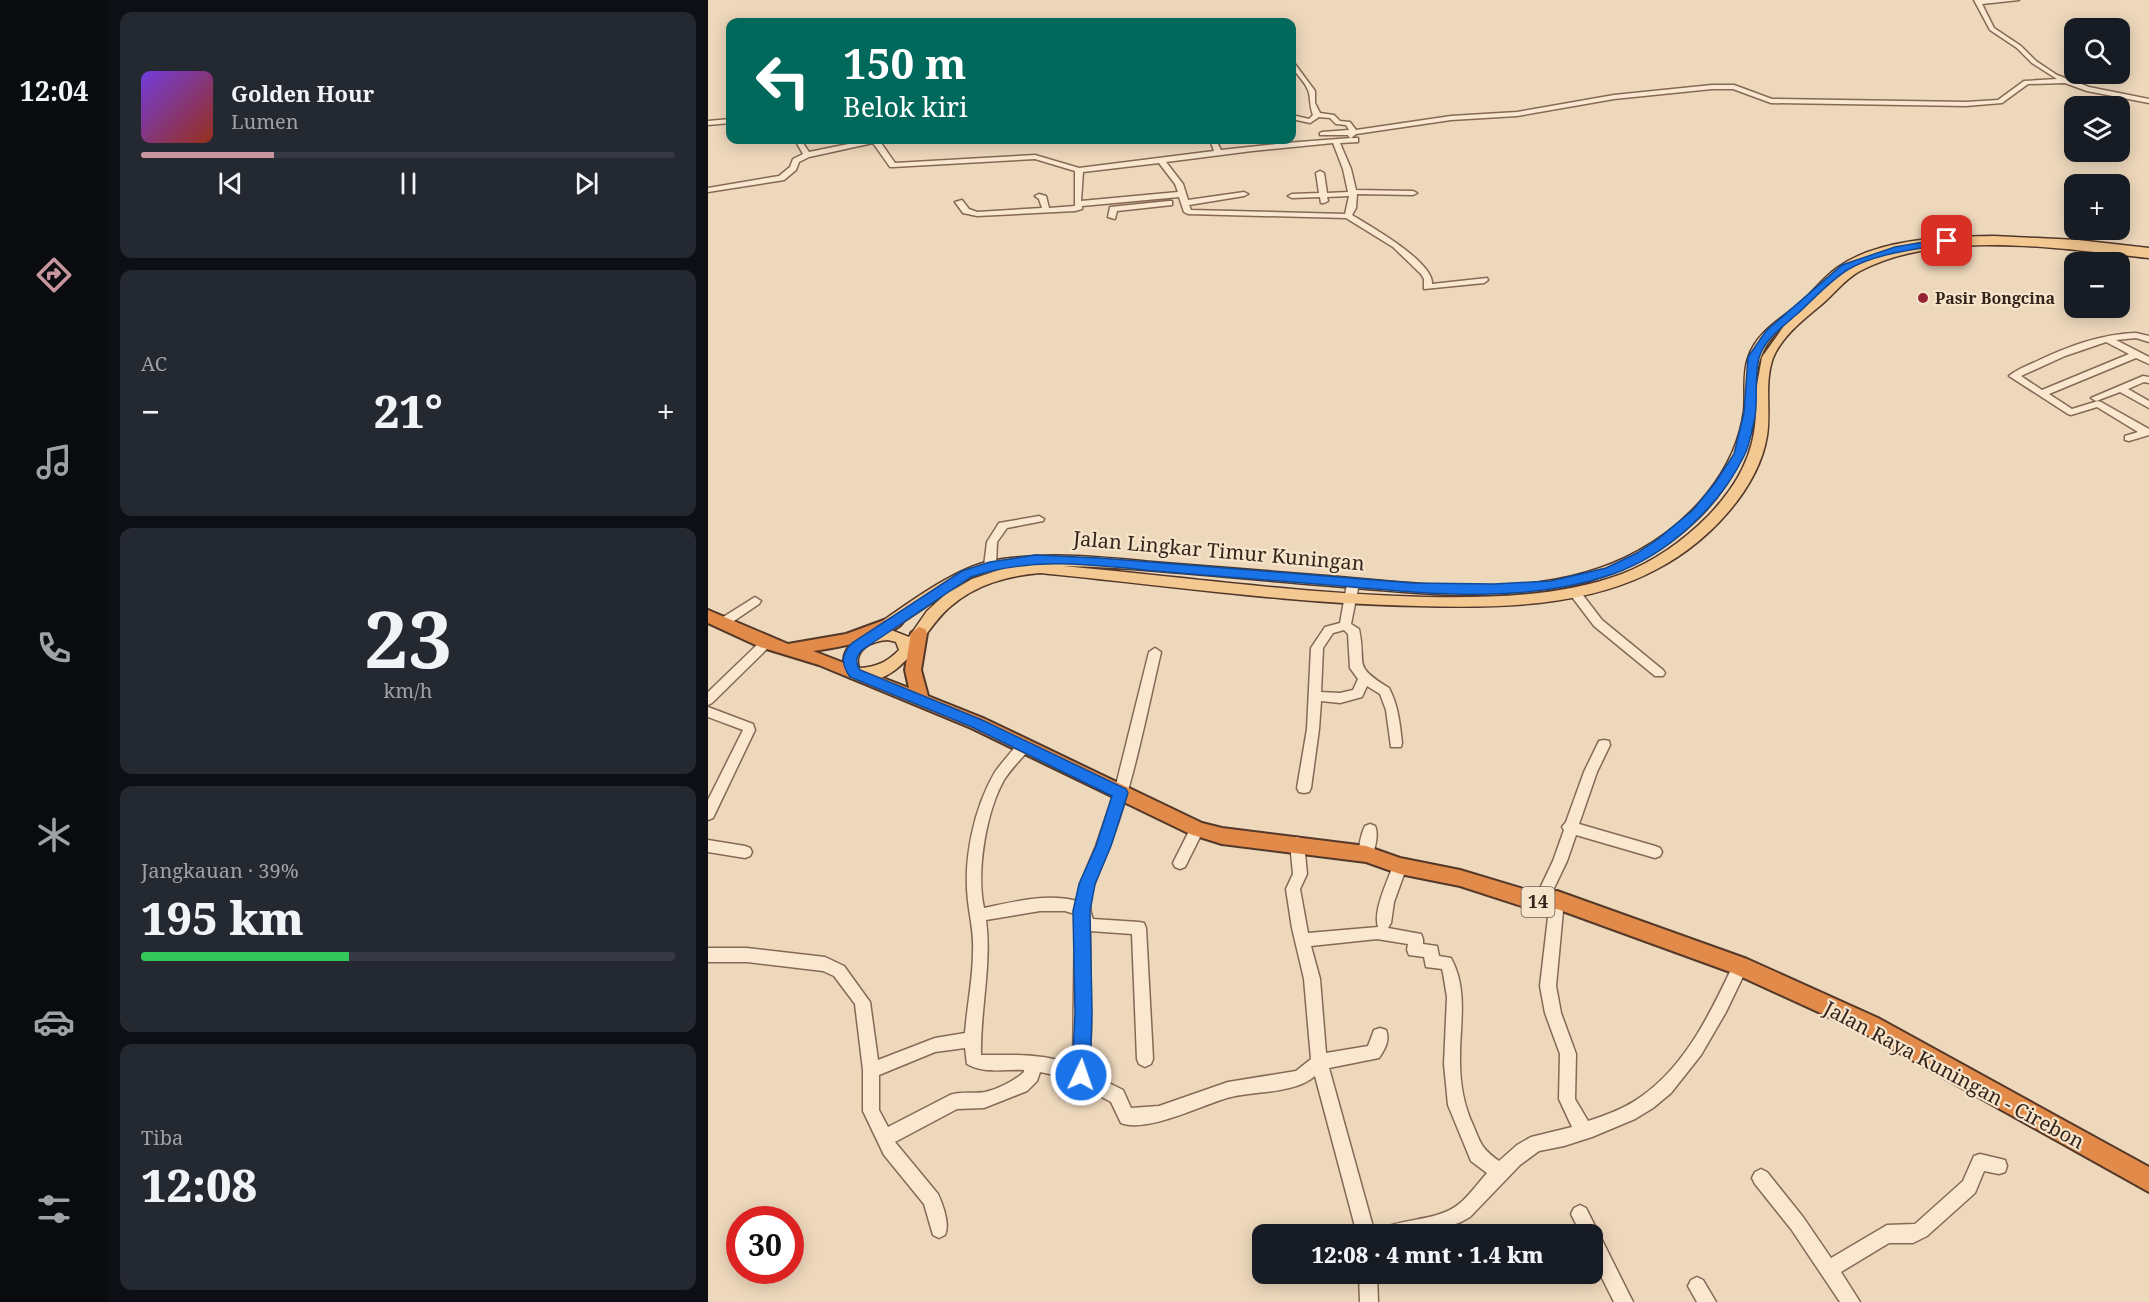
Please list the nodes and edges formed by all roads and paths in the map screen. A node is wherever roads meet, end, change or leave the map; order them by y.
1 (2016, 0) edge
2 (1977, 1) edge
3 (1296, 68) edge
4 (2064, 81) joint
5 (2072, 84) edge
6 (2149, 101) edge
7 (1317, 115) junction
8 (1296, 118) edge
9 (726, 121) edge
10 (1310, 121) junction
11 (708, 123) edge
12 (1354, 132) junction
13 (1322, 134) junction
14 (1383, 136) dead end
15 (1349, 140) junction
16 (1336, 141) junction
17 (1296, 143) edge
18 (1326, 143) junction
19 (800, 144) edge
20 (857, 144) edge
21 (878, 144) edge
22 (1215, 144) edge
23 (1240, 144) edge
24 (1266, 144) edge
25 (1241, 148) junction
26 (1218, 153) junction
27 (807, 155) junction
28 (1162, 162) junction
29 (1054, 163) junction
30 (1045, 169) dead end
31 (1079, 170) junction
32 (1320, 173) dead end
33 (708, 190) edge
34 (1352, 193) junction
35 (1413, 193) dead end
36 (1244, 194) dead end
37 (1039, 196) dead end
38 (1292, 196) dead end
39 (1323, 198) junction
40 (1184, 199) junction
41 (959, 202) dead end
42 (1077, 204) junction
43 (1046, 210) junction
44 (1348, 216) junction
45 (1112, 217) dead end
46 (2149, 253) edge
47 (1484, 280) dead end
48 (2146, 336) edge
49 (2108, 339) junction
50 (2137, 354) junction
51 (2149, 361) edge
52 (2149, 380) edge
53 (2120, 388) junction
54 (2042, 393) junction
55 (2096, 398) dead end
56 (2149, 405) edge
57 (2148, 432) edge
58 (2129, 438) dead end
59 (1040, 519) dead end
60 (990, 566) junction
61 (1353, 584) junction
62 (1575, 593) junction
63 (1348, 599) junction
64 (755, 601) dead end
65 (912, 611) junction
66 (708, 616) edge
67 (724, 622) junction
68 (896, 622) junction
69 (923, 626) junction
70 (1345, 626) junction
71 (874, 636) junction
72 (773, 645) junction
73 (907, 652) junction
74 (1155, 652) dead end
75 (1659, 673) dead end
76 (855, 674) junction
77 (1364, 678) junction
78 (1314, 696) junction
79 (708, 700) edge
80 (920, 700) junction
81 (708, 712) edge
82 (1396, 743) dead end
83 (1604, 746) dead end
84 (1023, 747) junction
85 (1304, 788) dead end
86 (1121, 793) junction
87 (708, 814) edge
88 (1569, 827) junction
89 (1197, 829) junction
90 (1370, 830) dead end
91 (1297, 843) junction
92 (708, 846) edge
93 (746, 852) dead end
94 (1655, 852) dead end
95 (1366, 854) junction
96 (1180, 862) dead end
97 (1400, 866) junction
98 (1549, 901) junction
99 (1082, 911) junction
100 (978, 915) junction
101 (1384, 924) dead end
102 (1302, 940) junction
103 (708, 956) edge
104 (1740, 966) junction
105 (1380, 1035) dead end
106 (972, 1040) junction
107 (1145, 1059) dead end
108 (1034, 1062) junction
109 (1319, 1062) junction
110 (871, 1070) junction
111 (1081, 1075) junction
112 (1584, 1130) junction
113 (885, 1138) junction
114 (1999, 1166) dead end
115 (1500, 1173) junction
116 (1761, 1178) dead end
117 (2149, 1180) edge
118 (1580, 1215) dead end
119 (1363, 1224) edge
120 (1432, 1224) edge
121 (1585, 1224) edge
122 (939, 1229) dead end
123 (1603, 1260) edge
124 (1829, 1269) junction
125 (1368, 1284) edge
126 (1369, 1302) edge
127 (1624, 1302) edge
128 (1851, 1302) edge

1 - 2 street
2 - 4 street
3 - 7 street
4 - 12 street
5 - 6 street
7 - 10 street
7 - 12 street
8 - 10 street
9 - 11 street
10 - 13 street
12 - 13 street
12 - 15 street
13 - 18 street
14 - 15 street
15 - 16 street
16 - 18 street
16 - 34 street
17 - 18 street
19 - 27 street
20 - 27 street
21 - 29 street
22 - 26 street
23 - 25 street
24 - 25 street
25 - 26 street
26 - 28 street
27 - 33 street
28 - 31 street
28 - 40 street
29 - 30 street
29 - 31 street
31 - 42 street
32 - 39 street
34 - 35 street
34 - 39 street
34 - 44 street
36 - 40 street
37 - 43 street
38 - 39 street
40 - 42 street
40 - 44 street
40 - 45 street
41 - 43 street
42 - 43 street
44 - 47 street
46 - 61 main road, Jalan Lingkar Timur Kuningan
46 - 62 main road, Jalan Lingkar Timur Kuningan
48 - 49 street
49 - 50 street
49 - 54 street
50 - 51 street
50 - 54 street
52 - 53 street
53 - 55 street
53 - 56 street
54 - 57 street
57 - 58 street
59 - 60 street
60 - 61 main road, Jalan Lingkar Timur Kuningan
60 - 65 main road, Jalan Lingkar Timur Kuningan
61 - 63 street
62 - 63 main road, Jalan Lingkar Timur Kuningan
62 - 75 street
63 - 69 main road, Jalan Lingkar Timur Kuningan
63 - 70 street
64 - 67 street
65 - 68 main road, Jalan Lingkar Timur Kuningan
65 - 69 main road
66 - 67 highway, Jalan Raya Kuningan - Cirebon / 14
67 - 72 highway, Jalan Raya Kuningan - Cirebon / 14
68 - 71 main road, Jalan Lingkar Timur Kuningan
68 - 72 highway
69 - 73 main road, Jalan Lingkar Timur Kuningan
69 - 80 highway
70 - 77 street
70 - 78 street
71 - 73 main road
71 - 76 main road, Jalan Lingkar Timur Kuningan
72 - 76 highway, Jalan Raya Kuningan - Cirebon / 14
72 - 79 street
73 - 76 main road, Jalan Lingkar Timur Kuningan
74 - 86 street
76 - 80 highway, Jalan Raya Kuningan - Cirebon / 14
77 - 78 street
77 - 82 street
78 - 85 street
80 - 84 highway, Jalan Raya Kuningan - Cirebon / 14
81 - 87 street
83 - 88 street
84 - 86 highway, Jalan Raya Kuningan - Cirebon / 14
84 - 100 street
86 - 89 highway, Jalan Raya Kuningan - Cirebon / 14
86 - 99 street
88 - 94 street
88 - 98 street
89 - 91 highway, Jalan Raya Kuningan - Cirebon / 14
89 - 96 street
90 - 95 street
91 - 95 highway, Jalan Raya Kuningan - Cirebon / 14
91 - 102 street
92 - 93 street
95 - 97 highway, Jalan Raya Kuningan - Cirebon / 14
97 - 98 highway, Jalan Raya Kuningan - Cirebon / 14
97 - 101 street
98 - 104 highway, Jalan Raya Kuningan - Cirebon / 14
98 - 112 street
99 - 100 street
99 - 107 street
99 - 111 street
100 - 106 street
102 - 109 street
102 - 115 street
103 - 110 street
104 - 112 street
104 - 117 highway, Jalan Raya Kuningan - Cirebon / 14
105 - 109 street
106 - 108 street
106 - 110 street
108 - 111 street
108 - 113 street
109 - 111 street
109 - 119 street
110 - 113 street
112 - 115 street
113 - 122 street
114 - 124 street
115 - 120 street
116 - 124 street
118 - 121 street
123 - 127 street
124 - 128 street
125 - 126 street

